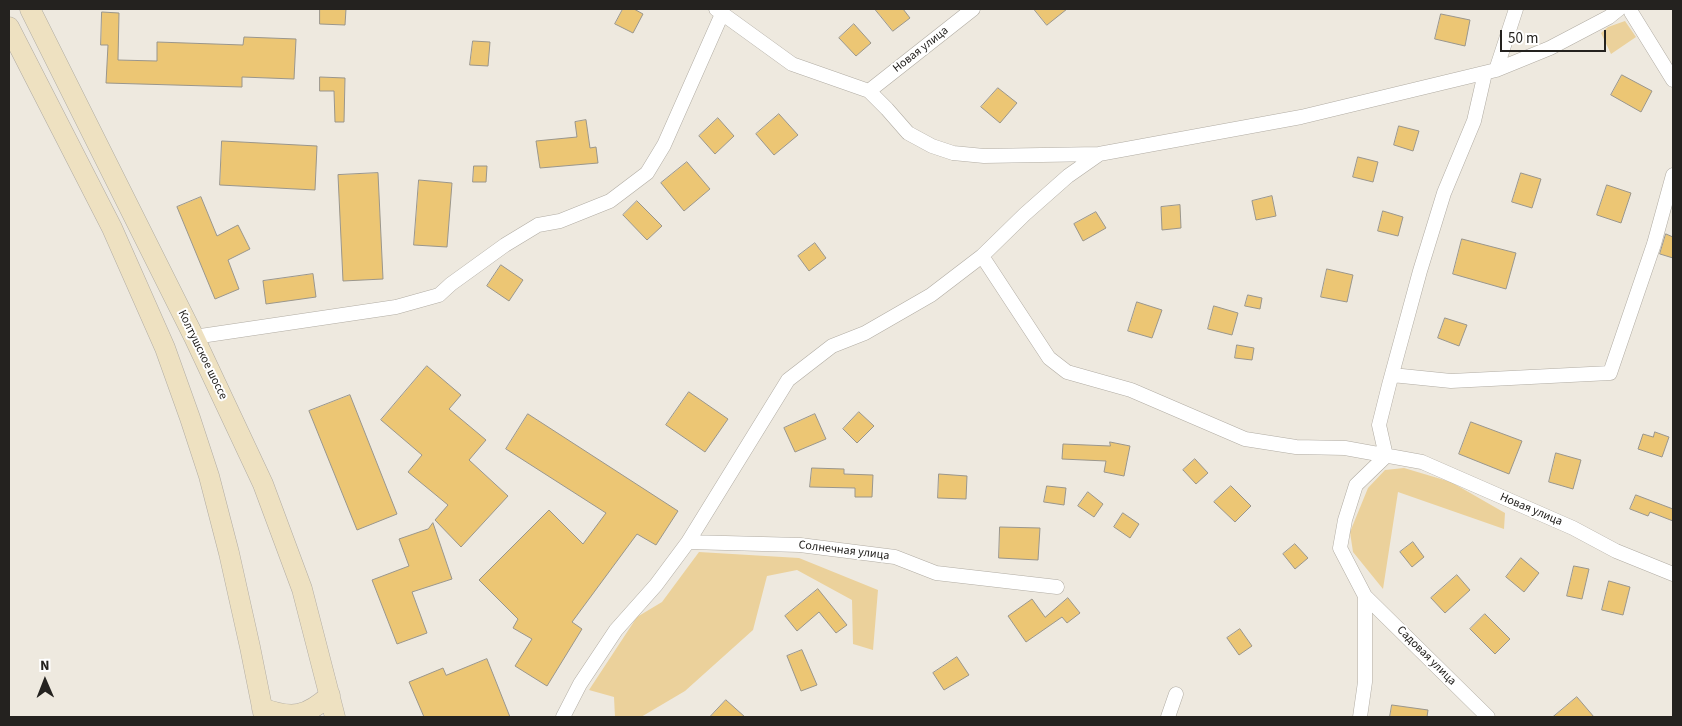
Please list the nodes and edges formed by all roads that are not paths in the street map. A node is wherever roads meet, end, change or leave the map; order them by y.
1 (30, 9) edge
2 (972, 9) edge
3 (1516, 9) edge
4 (719, 11) edge
5 (1624, 12) edge
6 (9, 27) edge
7 (1491, 71) junction
8 (1673, 80) edge
9 (869, 91) junction
10 (1099, 154) junction
11 (1673, 174) edge
12 (982, 256) junction
13 (194, 337) junction
14 (1392, 375) junction
15 (1386, 456) junction
16 (688, 542) junction
17 (1673, 574) edge
18 (1057, 587) dead end
19 (1364, 596) junction
20 (1176, 694) dead end
21 (330, 696) junction
22 (263, 712) edge
23 (335, 717) edge
24 (563, 717) edge
25 (1168, 717) edge
26 (1360, 717) edge
27 (1488, 717) edge

1 - 13 main road, Колтушское шоссе
2 - 9 street, Новая улица
3 - 7 street
4 - 9 street
4 - 13 street
5 - 7 street
5 - 8 street
6 - 22 main road
7 - 10 street
7 - 14 street
9 - 10 street
10 - 12 street
11 - 14 street
12 - 15 street, Новая улица
12 - 16 street
13 - 21 main road, Колтушское шоссе
14 - 15 street
15 - 17 street, Новая улица
15 - 19 street
16 - 18 street, Солнечная улица
16 - 24 street
19 - 26 street
19 - 27 street, Садовая улица
20 - 25 street
21 - 22 main road
21 - 23 main road, Колтушское шоссе

